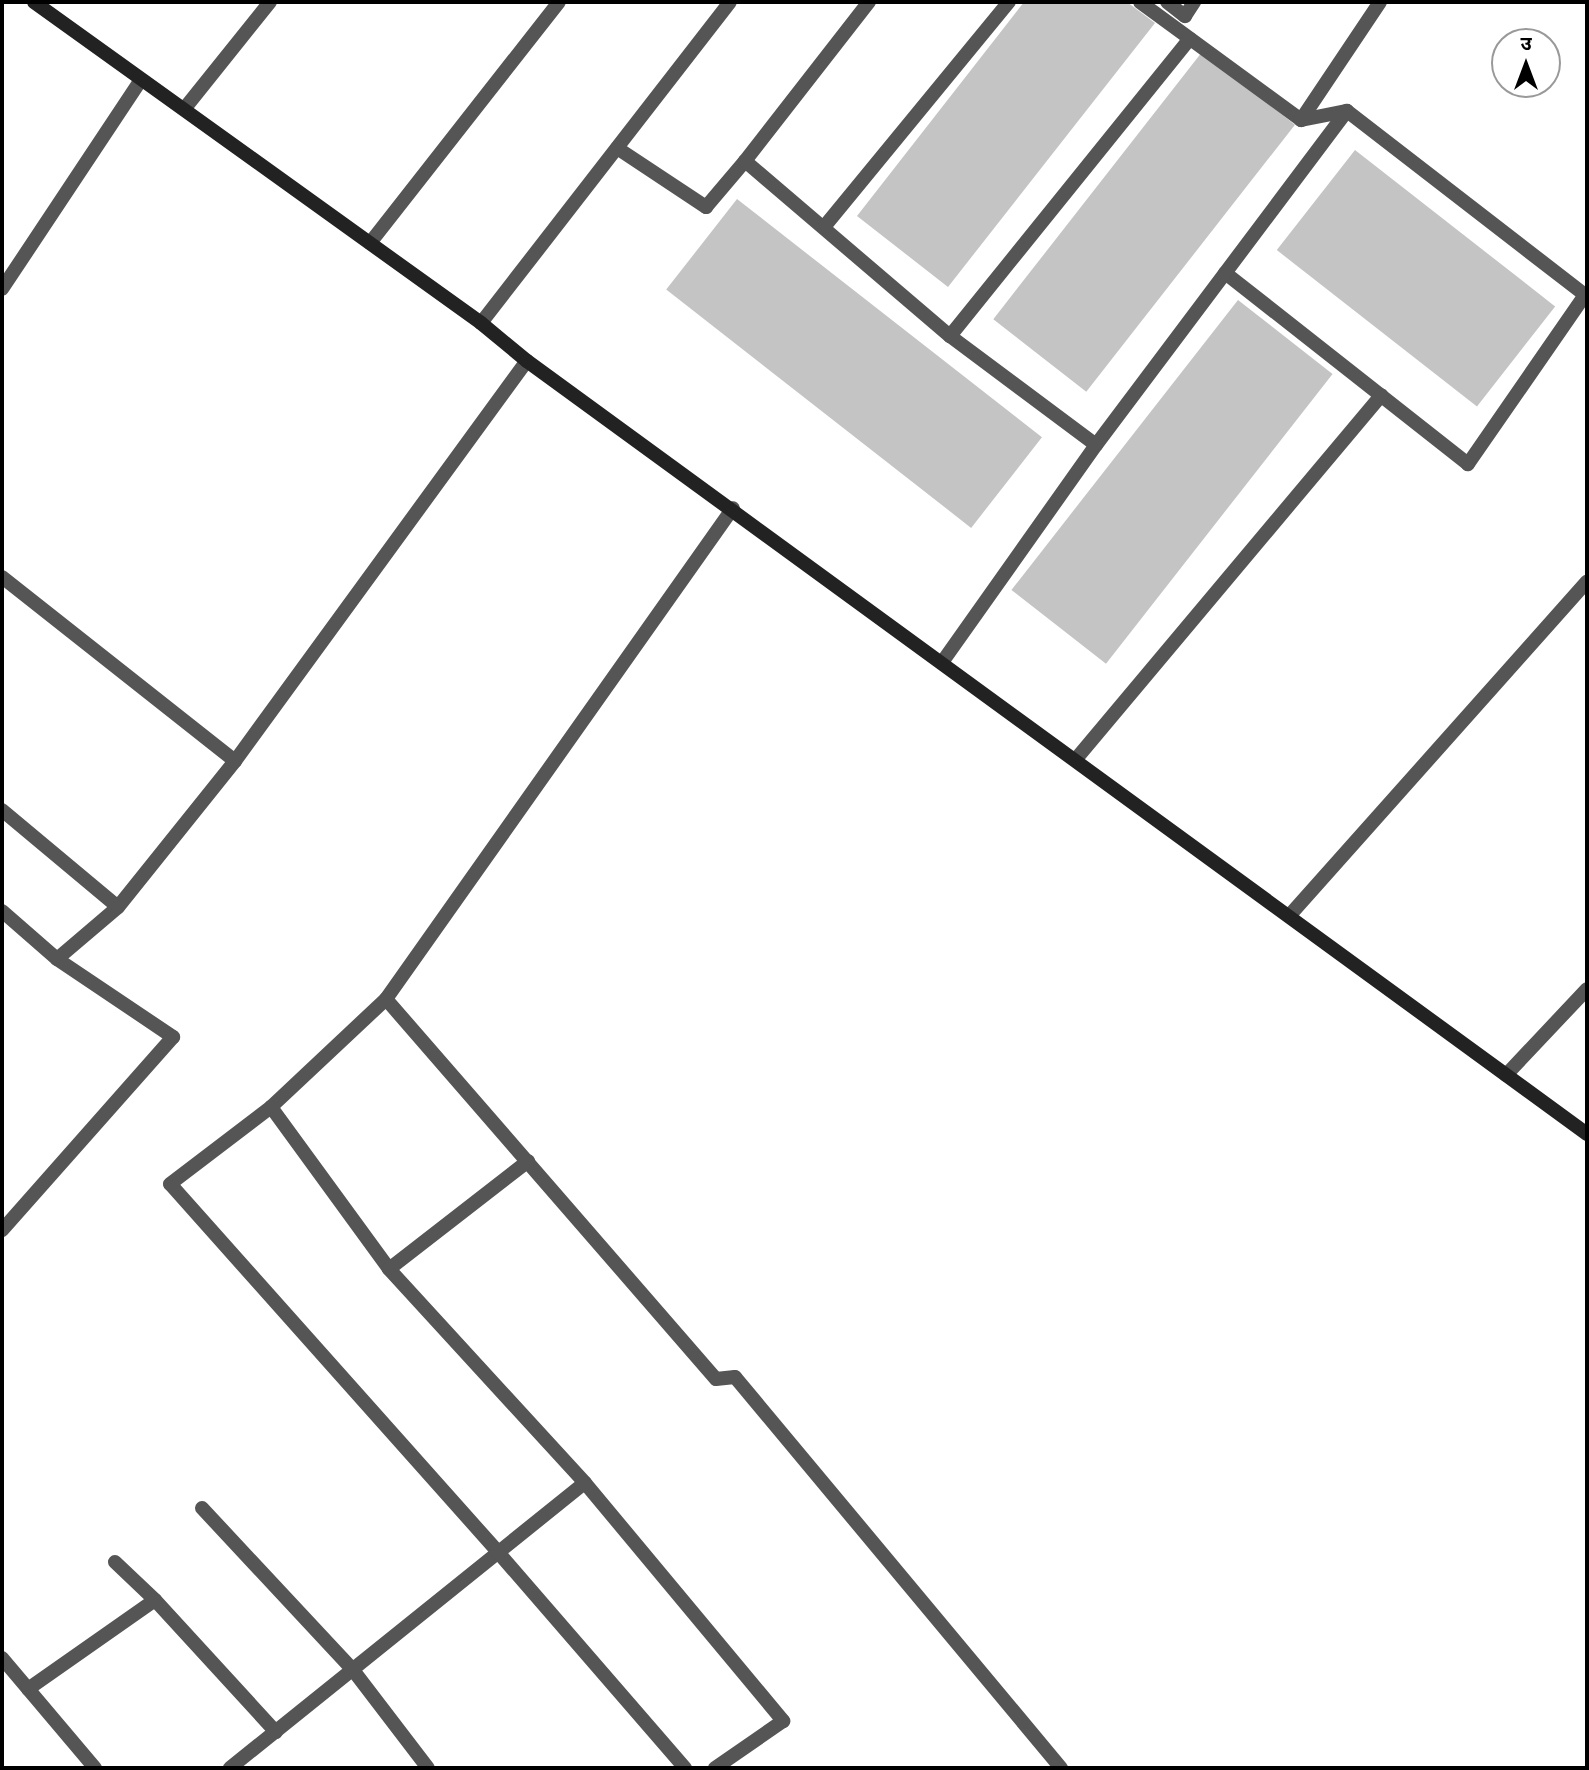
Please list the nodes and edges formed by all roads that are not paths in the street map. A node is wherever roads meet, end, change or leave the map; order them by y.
1 (34, 2) edge
2 (270, 2) edge
3 (559, 2) edge
4 (730, 2) edge
5 (869, 2) edge
6 (1009, 2) edge
7 (1140, 2) edge
8 (1167, 2) edge
9 (1194, 2) edge
10 (1380, 2) edge
11 (1191, 39) junction
12 (141, 80) junction
13 (185, 108) junction
14 (1347, 111) junction
15 (1301, 120) junction
16 (617, 148) junction
17 (745, 161) junction
18 (824, 227) junction
19 (370, 243) junction
20 (1225, 273) junction
21 (2, 289) edge
22 (481, 323) junction
23 (950, 336) junction
24 (527, 361) junction
25 (1381, 395) junction
26 (1096, 445) junction
27 (733, 508) junction
28 (2, 577) edge
29 (1587, 582) edge
30 (943, 661) junction
31 (1076, 759) junction
32 (235, 761) junction
33 (2, 810) edge
34 (118, 907) junction
35 (2, 911) edge
36 (1289, 916) junction
37 (57, 959) junction
38 (1587, 989) edge
39 (386, 999) junction
40 (1506, 1075) junction
41 (271, 1107) junction
42 (1587, 1134) edge
43 (528, 1161) junction
44 (2, 1230) edge
45 (389, 1269) junction
46 (585, 1483) junction
47 (202, 1508) dead end
48 (499, 1553) junction
49 (115, 1562) dead end
50 (155, 1600) junction
51 (2, 1658) edge
52 (353, 1670) junction
53 (28, 1689) junction
54 (276, 1732) junction
55 (94, 1768) edge
56 (230, 1768) edge
57 (428, 1768) edge
58 (685, 1768) edge
59 (715, 1768) edge
60 (1061, 1768) edge

1 - 12 street
2 - 13 street
3 - 19 street
4 - 16 street
5 - 17 street
6 - 18 street
7 - 11 street
8 - 9 street
10 - 15 street
11 - 15 street
11 - 23 street
12 - 13 street
12 - 21 street
13 - 19 street
14 - 15 street
14 - 20 street
14 - 25 street
16 - 17 street
16 - 22 street
17 - 18 street
18 - 23 street
19 - 22 street
20 - 25 street
20 - 26 street
22 - 24 street
23 - 26 street
24 - 27 street
24 - 32 street
25 - 31 street
26 - 30 street
27 - 30 street
27 - 39 street
28 - 32 street
29 - 36 street
30 - 31 street
31 - 36 street
32 - 34 street
33 - 34 street
34 - 37 street
35 - 37 street
36 - 40 street
37 - 44 street
38 - 40 street
39 - 41 street
39 - 43 street
40 - 42 street
41 - 45 street
41 - 48 street
43 - 45 street
43 - 60 street
45 - 46 street
46 - 48 street
46 - 59 street
47 - 52 street
48 - 52 street
48 - 58 street
49 - 50 street
50 - 53 street
50 - 54 street
51 - 53 street
52 - 54 street
52 - 57 street
53 - 55 street
54 - 56 street

